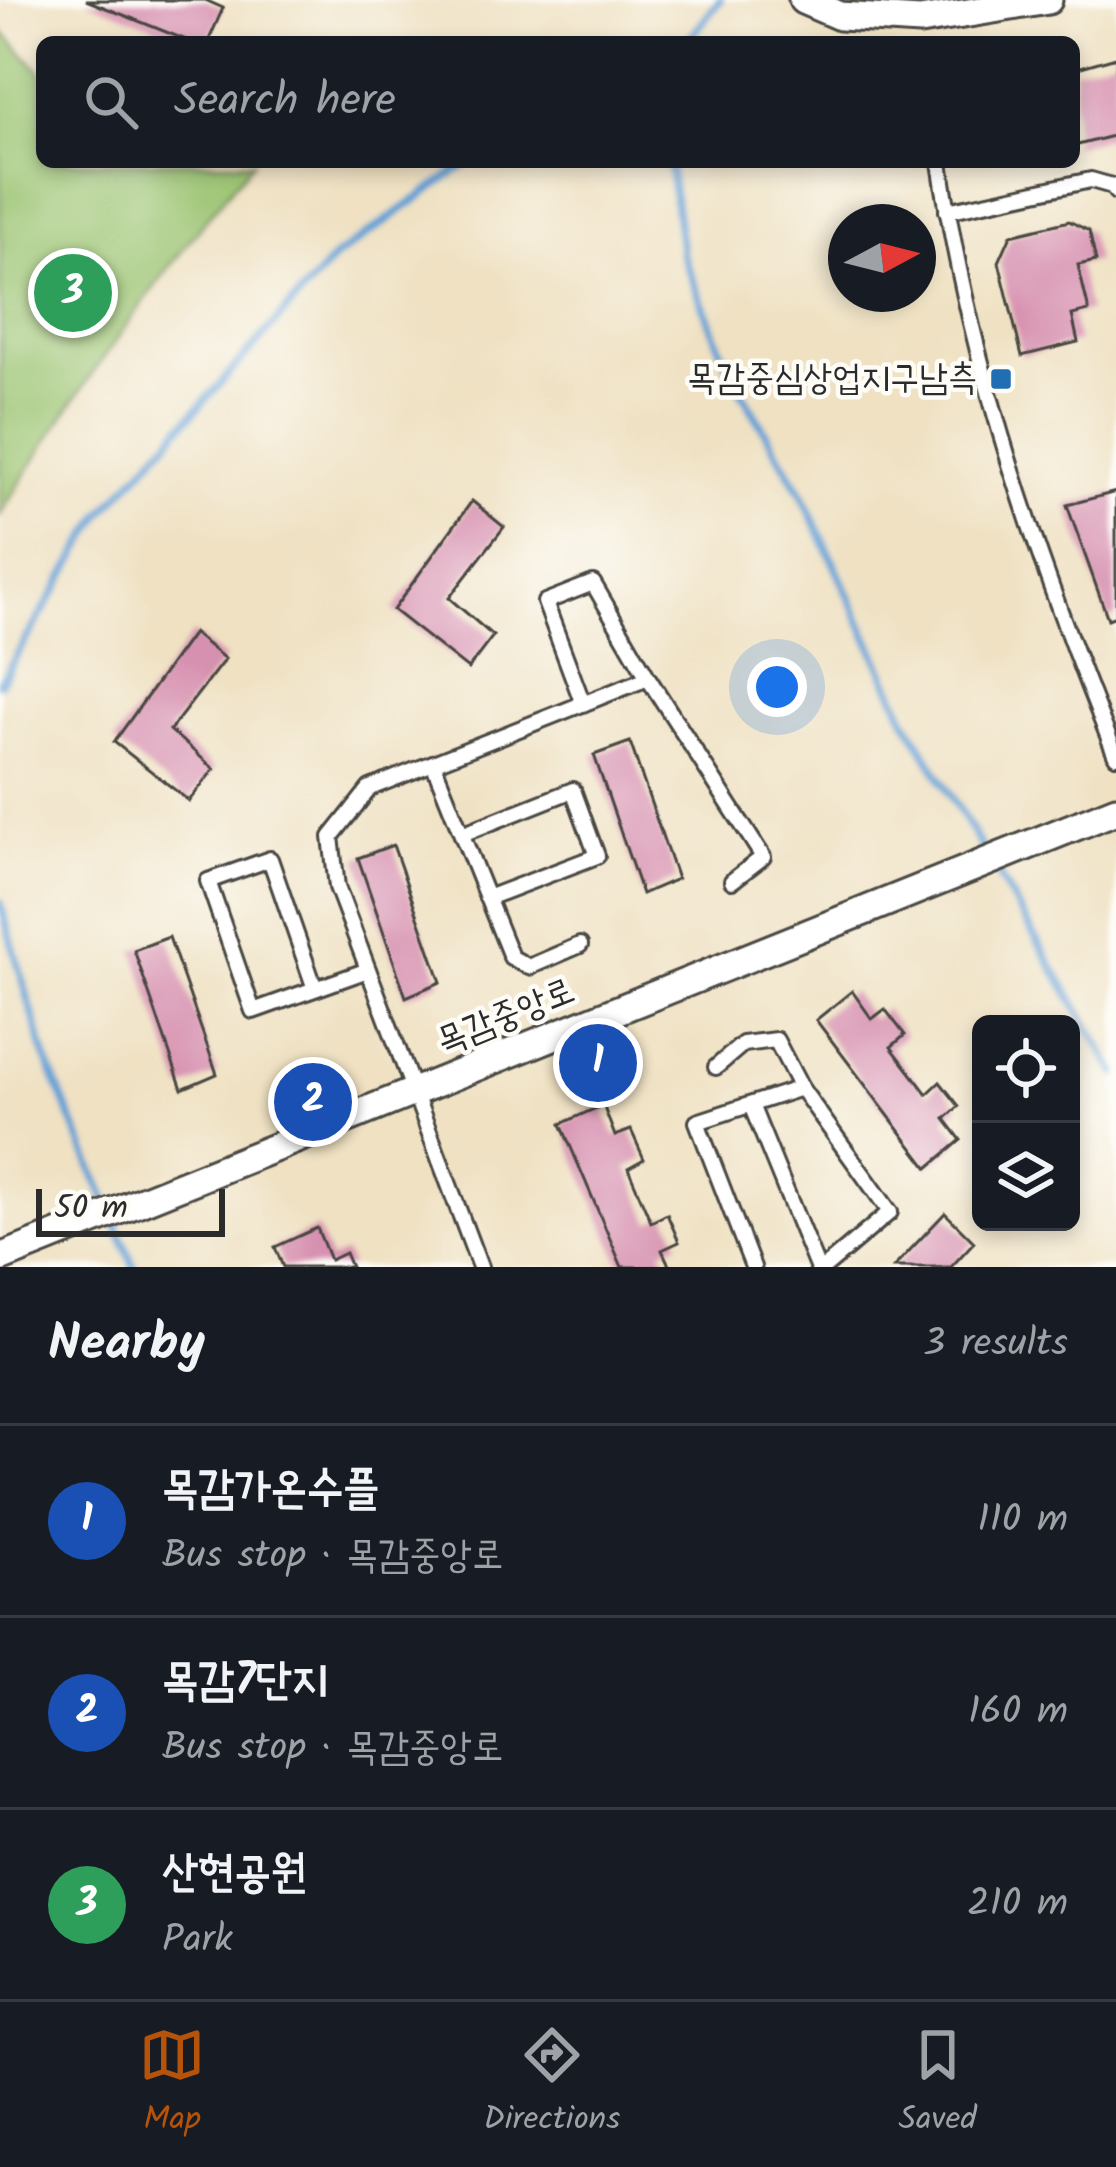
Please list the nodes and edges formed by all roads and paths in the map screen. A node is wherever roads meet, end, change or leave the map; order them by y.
1 (803, 0) edge
2 (1048, 0) edge
3 (921, 32) edge
4 (941, 168) edge
5 (1116, 192) edge
6 (947, 211) junction
7 (648, 678) junction
8 (583, 704) junction
9 (1116, 756) edge
10 (433, 763) junction
11 (1110, 813) edge
12 (462, 834) junction
13 (732, 881) dead end
14 (487, 898) junction
15 (580, 945) dead end
16 (368, 970) junction
17 (315, 989) junction
18 (716, 1067) dead end
19 (801, 1088) junction
20 (414, 1092) junction
21 (751, 1105) junction
22 (0, 1258) edge
23 (480, 1267) edge
24 (753, 1267) edge
25 (821, 1267) edge

1 - 3 street
2 - 3 street
4 - 6 lane
5 - 6 lane
6 - 9 lane
7 - 8 lane
7 - 8 lane
7 - 13 lane
8 - 10 lane
10 - 12 lane
10 - 16 lane
11 - 20 street, 목감중앙로
12 - 14 lane
12 - 14 lane
14 - 15 lane
16 - 17 lane
16 - 20 lane
17 - 17 lane
18 - 19 lane
19 - 21 lane
19 - 25 lane
20 - 22 street, 목감중앙로
20 - 23 lane
21 - 24 lane
21 - 25 lane

